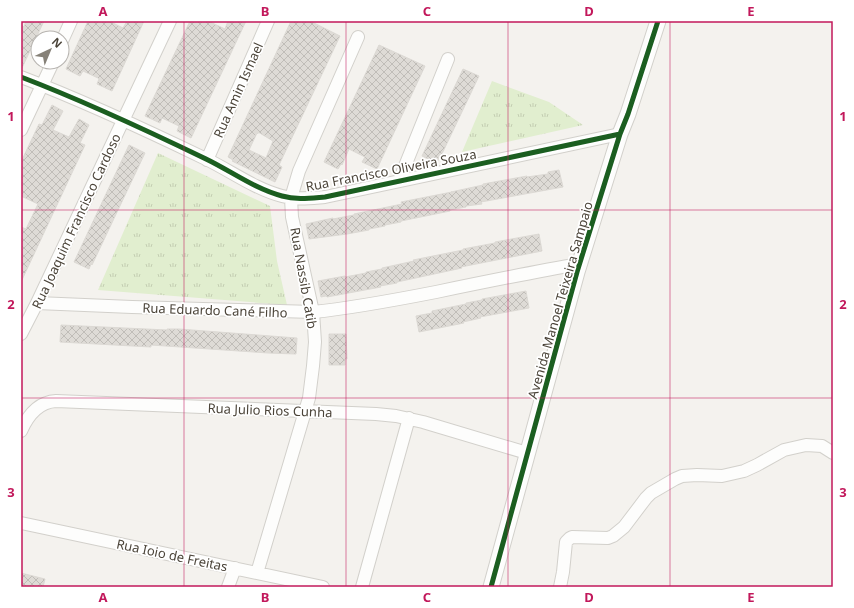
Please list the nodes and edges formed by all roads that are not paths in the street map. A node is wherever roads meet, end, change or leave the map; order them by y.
1 (170, 21) edge
2 (268, 21) edge
3 (658, 21) edge
4 (358, 37) dead end
5 (448, 59) dead end
6 (49, 70) edge
7 (21, 77) edge
8 (42, 85) junction
9 (124, 120) junction
10 (21, 130) edge
11 (620, 134) junction
12 (207, 160) junction
13 (399, 181) junction
14 (291, 198) junction
15 (580, 264) junction
16 (37, 303) junction
17 (313, 312) junction
18 (21, 334) edge
19 (304, 412) junction
20 (409, 418) junction
21 (21, 430) edge
22 (527, 453) junction
23 (833, 453) edge
24 (21, 523) edge
25 (235, 568) junction
26 (257, 573) junction
27 (228, 587) edge
28 (323, 587) edge
29 (362, 587) edge
30 (491, 587) edge
31 (560, 587) edge

1 - 9 street, Rua Joaquim Francisco Cardoso
2 - 12 street, Rua Amin Ismael
3 - 11 street, Avenida Manoel Teixeira Sampaio
4 - 14 street, Rua Nassib Catib
5 - 13 street
6 - 8 street
7 - 8 street, Rua Francisco Oliveira Souza
8 - 9 street, Rua Francisco Oliveira Souza
8 - 10 street
9 - 12 street, Rua Francisco Oliveira Souza
9 - 16 street, Rua Joaquim Francisco Cardoso
11 - 13 street, Rua Francisco Oliveira Souza
11 - 15 street, Avenida Manoel Teixeira Sampaio
12 - 14 street, Rua Francisco Oliveira Souza
13 - 14 street, Rua Francisco Oliveira Souza
14 - 17 street, Rua Nassib Catib
15 - 17 street, Rua Eduardo Cané Filho
15 - 22 street, Avenida Manoel Teixeira Sampaio
16 - 17 street, Rua Eduardo Cané Filho
16 - 18 street, Rua Joaquim Francisco Cardoso
17 - 19 street, Rua Nassib Catib
19 - 20 street, Rua Julio Rios Cunha
19 - 21 street, Rua Julio Rios Cunha
19 - 26 street, Rua Nassib Catib
20 - 22 street, Rua Julio Rios Cunha
20 - 29 street
22 - 30 street, Avenida Manoel Teixeira Sampaio
23 - 31 street
24 - 25 street, Rua Ioio de Freitas
25 - 26 street, Rua Ioio de Freitas
25 - 27 street
26 - 28 street, Rua Ioio de Freitas

